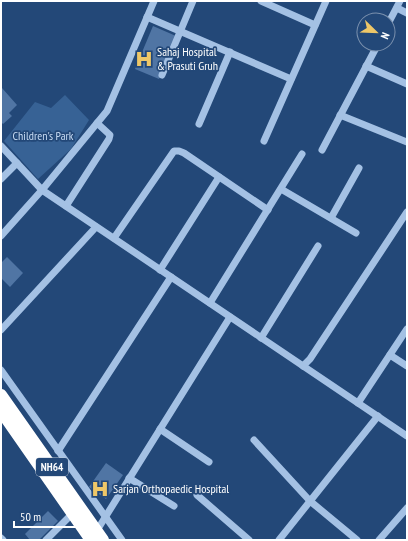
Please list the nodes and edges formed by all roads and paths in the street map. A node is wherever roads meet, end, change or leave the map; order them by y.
1 (154, 1) edge
2 (193, 1) edge
3 (261, 1) edge
4 (326, 1) edge
5 (400, 1) edge
6 (396, 8) junction
7 (394, 12) edge
8 (407, 13) edge
9 (147, 17) junction
10 (315, 24) junction
11 (180, 31) junction
12 (230, 52) junction
13 (374, 52) edge
14 (366, 66) junction
15 (162, 75) dead end
16 (291, 79) junction
17 (407, 84) edge
18 (340, 115) junction
19 (97, 123) junction
20 (199, 124) dead end
21 (264, 141) dead end
22 (407, 142) edge
23 (1, 146) edge
24 (322, 150) dead end
25 (302, 154) dead end
26 (17, 163) junction
27 (359, 168) dead end
28 (219, 177) junction
29 (1, 179) edge
30 (281, 189) junction
31 (42, 190) junction
32 (66, 206) junction
33 (268, 210) junction
34 (407, 212) edge
35 (330, 218) junction
36 (96, 226) junction
37 (356, 233) dead end
38 (1, 236) edge
39 (114, 238) junction
40 (318, 246) dead end
41 (160, 270) junction
42 (171, 277) junction
43 (210, 304) junction
44 (230, 317) junction
45 (407, 329) edge
46 (1, 330) edge
47 (261, 338) junction
48 (390, 355) junction
49 (303, 366) junction
50 (407, 366) edge
51 (1, 370) edge
52 (1, 395) edge
53 (358, 403) junction
54 (1, 411) edge
55 (378, 416) junction
56 (1, 418) edge
57 (160, 429) junction
58 (407, 436) edge
59 (254, 440) dead end
60 (58, 451) junction
61 (209, 462) dead end
62 (129, 478) junction
63 (197, 495) dead end
64 (310, 501) junction
65 (174, 506) dead end
66 (407, 508) edge
67 (69, 517) junction
68 (105, 518) junction
69 (46, 540) edge
70 (85, 540) edge
71 (91, 540) edge
72 (103, 540) edge
73 (122, 540) edge
74 (249, 540) edge
75 (280, 540) edge
76 (358, 540) edge
77 (379, 540) edge

1 - 9 street
2 - 11 street
3 - 10 street
4 - 10 street
5 - 6 street
6 - 7 street
6 - 8 street
9 - 11 street
9 - 19 street
10 - 16 street
11 - 12 street
11 - 15 street
12 - 16 street
12 - 20 street
13 - 14 street
14 - 17 street
14 - 18 street
16 - 21 street
18 - 22 street
18 - 24 street
19 - 31 street
19 - 32 street
23 - 26 street
25 - 30 street
26 - 29 street
26 - 31 street
27 - 35 street
28 - 33 street
28 - 39 street
28 - 41 street
30 - 33 street
30 - 35 street
31 - 32 street
31 - 38 street
32 - 36 street
33 - 43 street
34 - 49 street
35 - 37 street
36 - 39 street
36 - 46 street
39 - 41 street
40 - 47 street
41 - 42 street
42 - 43 street
42 - 60 street
43 - 44 street
44 - 47 street
44 - 57 street
45 - 48 street
47 - 49 street
48 - 50 street
48 - 53 street
49 - 53 street
51 - 60 street
52 - 72 highway, NH64, bridge
53 - 55 street
54 - 71 highway, NH64, bridge
55 - 58 street
55 - 64 street
56 - 67 street
57 - 61 street
57 - 62 street
59 - 64 street
60 - 68 street
62 - 65 street
62 - 68 street
63 - 74 street
64 - 75 street
64 - 76 street
66 - 77 street
67 - 69 street
67 - 70 street
68 - 71 street
68 - 73 street

